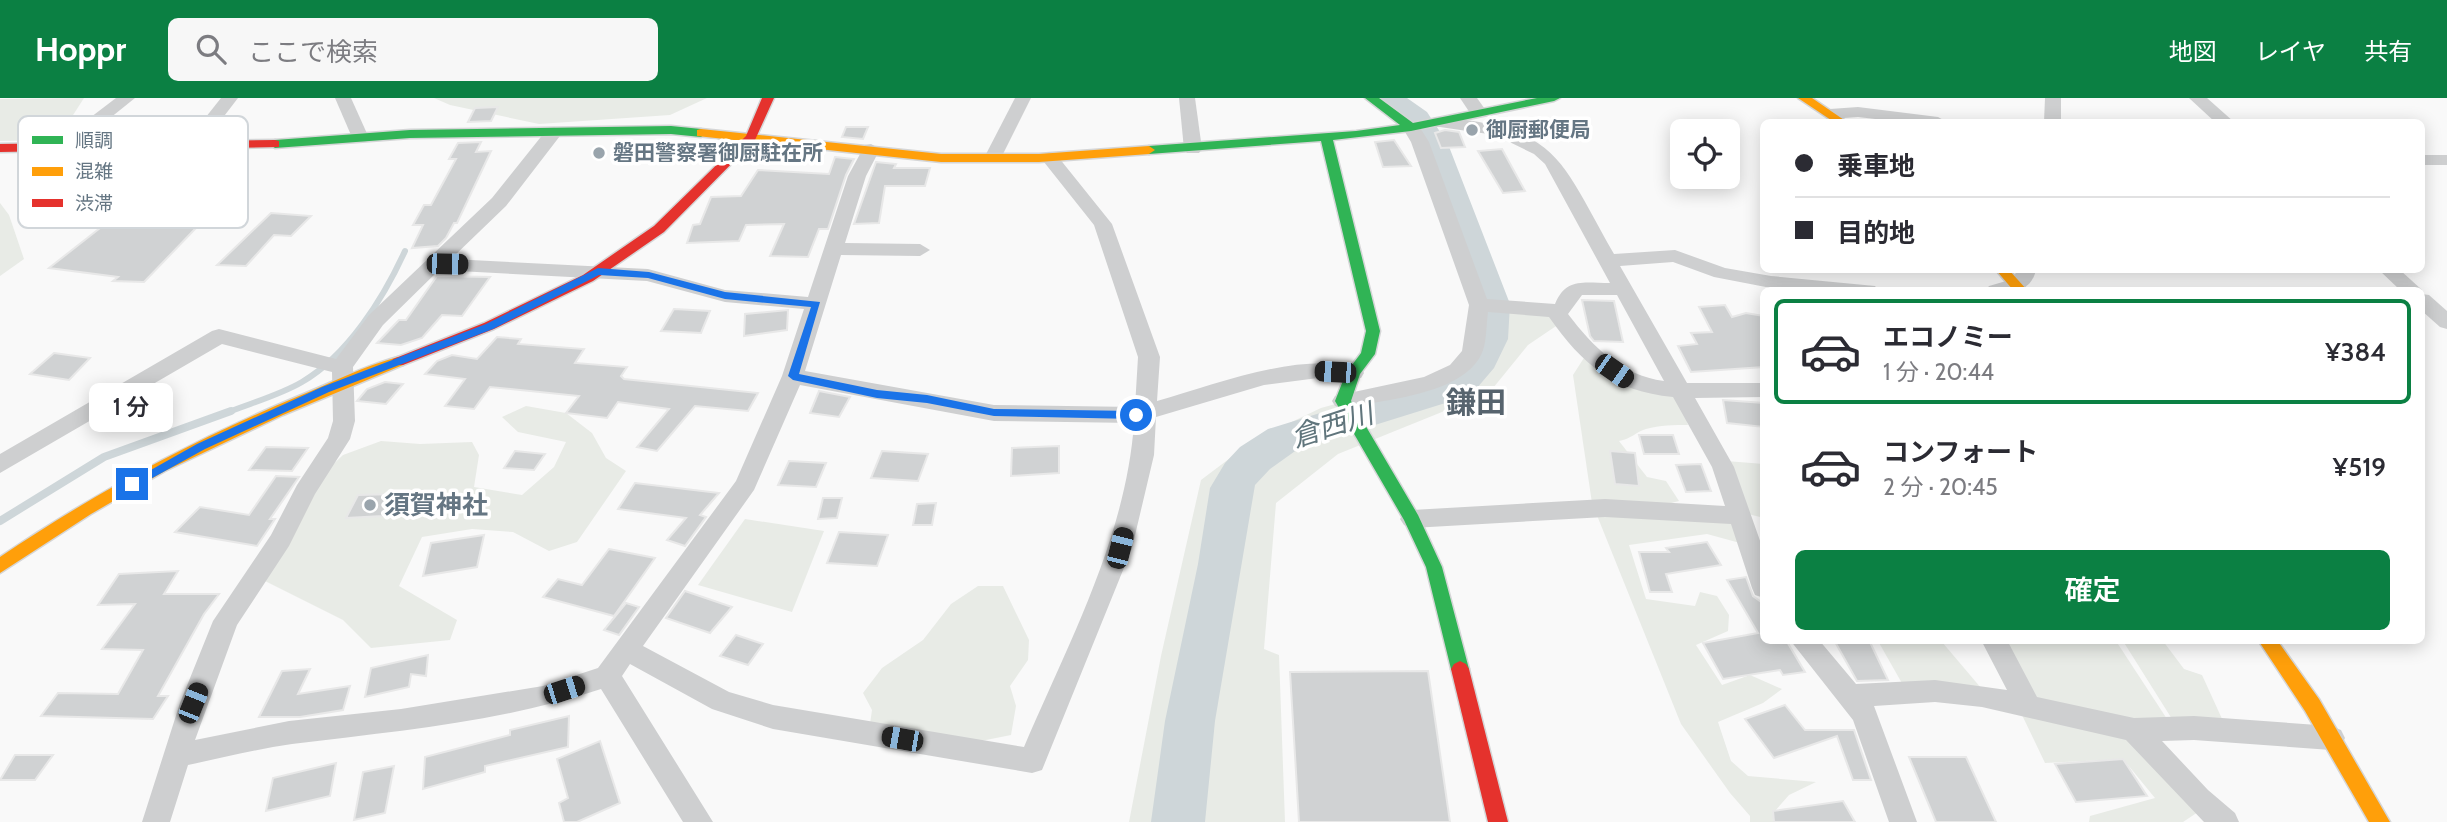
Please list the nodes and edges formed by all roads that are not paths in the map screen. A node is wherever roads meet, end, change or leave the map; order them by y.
1 (127, 98) edge
2 (230, 98) edge
3 (343, 98) edge
4 (768, 98) edge
5 (1023, 98) edge
6 (1187, 98) edge
7 (1371, 98) edge
8 (1554, 98) edge
9 (1804, 98) edge
10 (2053, 98) edge
11 (2197, 98) edge
12 (1473, 105) edge
13 (104, 116) edge
14 (216, 116) edge
15 (1836, 118) edge
16 (1913, 119) edge
17 (2053, 119) edge
18 (2222, 119) edge
19 (1439, 122) junction
20 (1411, 127) junction
21 (554, 132) junction
22 (751, 137) junction
23 (360, 138) junction
24 (1326, 138) junction
25 (248, 143) edge
26 (0, 148) edge
27 (18, 148) edge
28 (871, 149) junction
29 (1193, 149) junction
30 (1048, 157) junction
31 (993, 158) junction
32 (2425, 160) edge
33 (2447, 160) edge
34 (835, 248) junction
35 (920, 250) dead end
36 (1606, 261) junction
37 (433, 264) junction
38 (598, 271) junction
39 (2392, 273) edge
40 (1832, 287) edge
41 (2409, 287) edge
42 (1622, 289) junction
43 (2425, 303) edge
44 (817, 304) junction
45 (1479, 305) junction
46 (1555, 311) junction
47 (2447, 322) edge
48 (1353, 373) junction
49 (342, 374) junction
50 (793, 376) junction
51 (1679, 390) junction
52 (1760, 390) edge
53 (1346, 406) junction
54 (1146, 412) junction
55 (0, 465) edge
56 (1412, 519) junction
57 (1749, 524) edge
58 (0, 566) edge
59 (1760, 570) edge
60 (1806, 644) edge
61 (1996, 644) edge
62 (2270, 644) edge
63 (626, 649) junction
64 (607, 676) junction
65 (1850, 696) junction
66 (2029, 707) junction
67 (2134, 730) junction
68 (2331, 738) junction
69 (179, 755) junction
70 (156, 822) edge
71 (699, 822) edge
72 (1498, 822) edge
73 (1903, 822) edge
74 (2225, 822) edge
75 (2380, 822) edge

1 - 13 street
2 - 14 street
3 - 23 street
4 - 22 street
5 - 31 street
6 - 29 street
7 - 20 street
8 - 12 street
9 - 15 street
10 - 17 street
11 - 18 street
12 - 19 street
15 - 16 street
19 - 20 street
19 - 36 street
20 - 24 street
20 - 45 street
21 - 22 street
21 - 23 street
21 - 37 street
22 - 28 street
22 - 38 street
23 - 25 street
24 - 29 street
24 - 48 street
26 - 27 street
28 - 31 street
28 - 34 street
29 - 30 street
30 - 31 street
30 - 54 street
32 - 33 street
34 - 35 street
34 - 44 street
36 - 40 street
36 - 42 street
37 - 38 street
37 - 49 street
38 - 44 street
38 - 49 street
39 - 41 street
42 - 46 street
42 - 51 street
43 - 47 street
44 - 50 street
45 - 46 street
45 - 53 street
46 - 51 street
48 - 53 street
48 - 54 street
49 - 55 street
49 - 58 street
49 - 69 street
50 - 54 street
50 - 63 street
51 - 52 street
51 - 57 street
53 - 56 street
54 - 63 street
56 - 57 street
56 - 72 street
57 - 59 street
60 - 65 street
61 - 66 street
62 - 68 street
63 - 64 street
64 - 69 street
64 - 71 street
65 - 66 street
65 - 73 street
66 - 67 street
67 - 68 street
67 - 74 street
68 - 75 street
69 - 70 street

